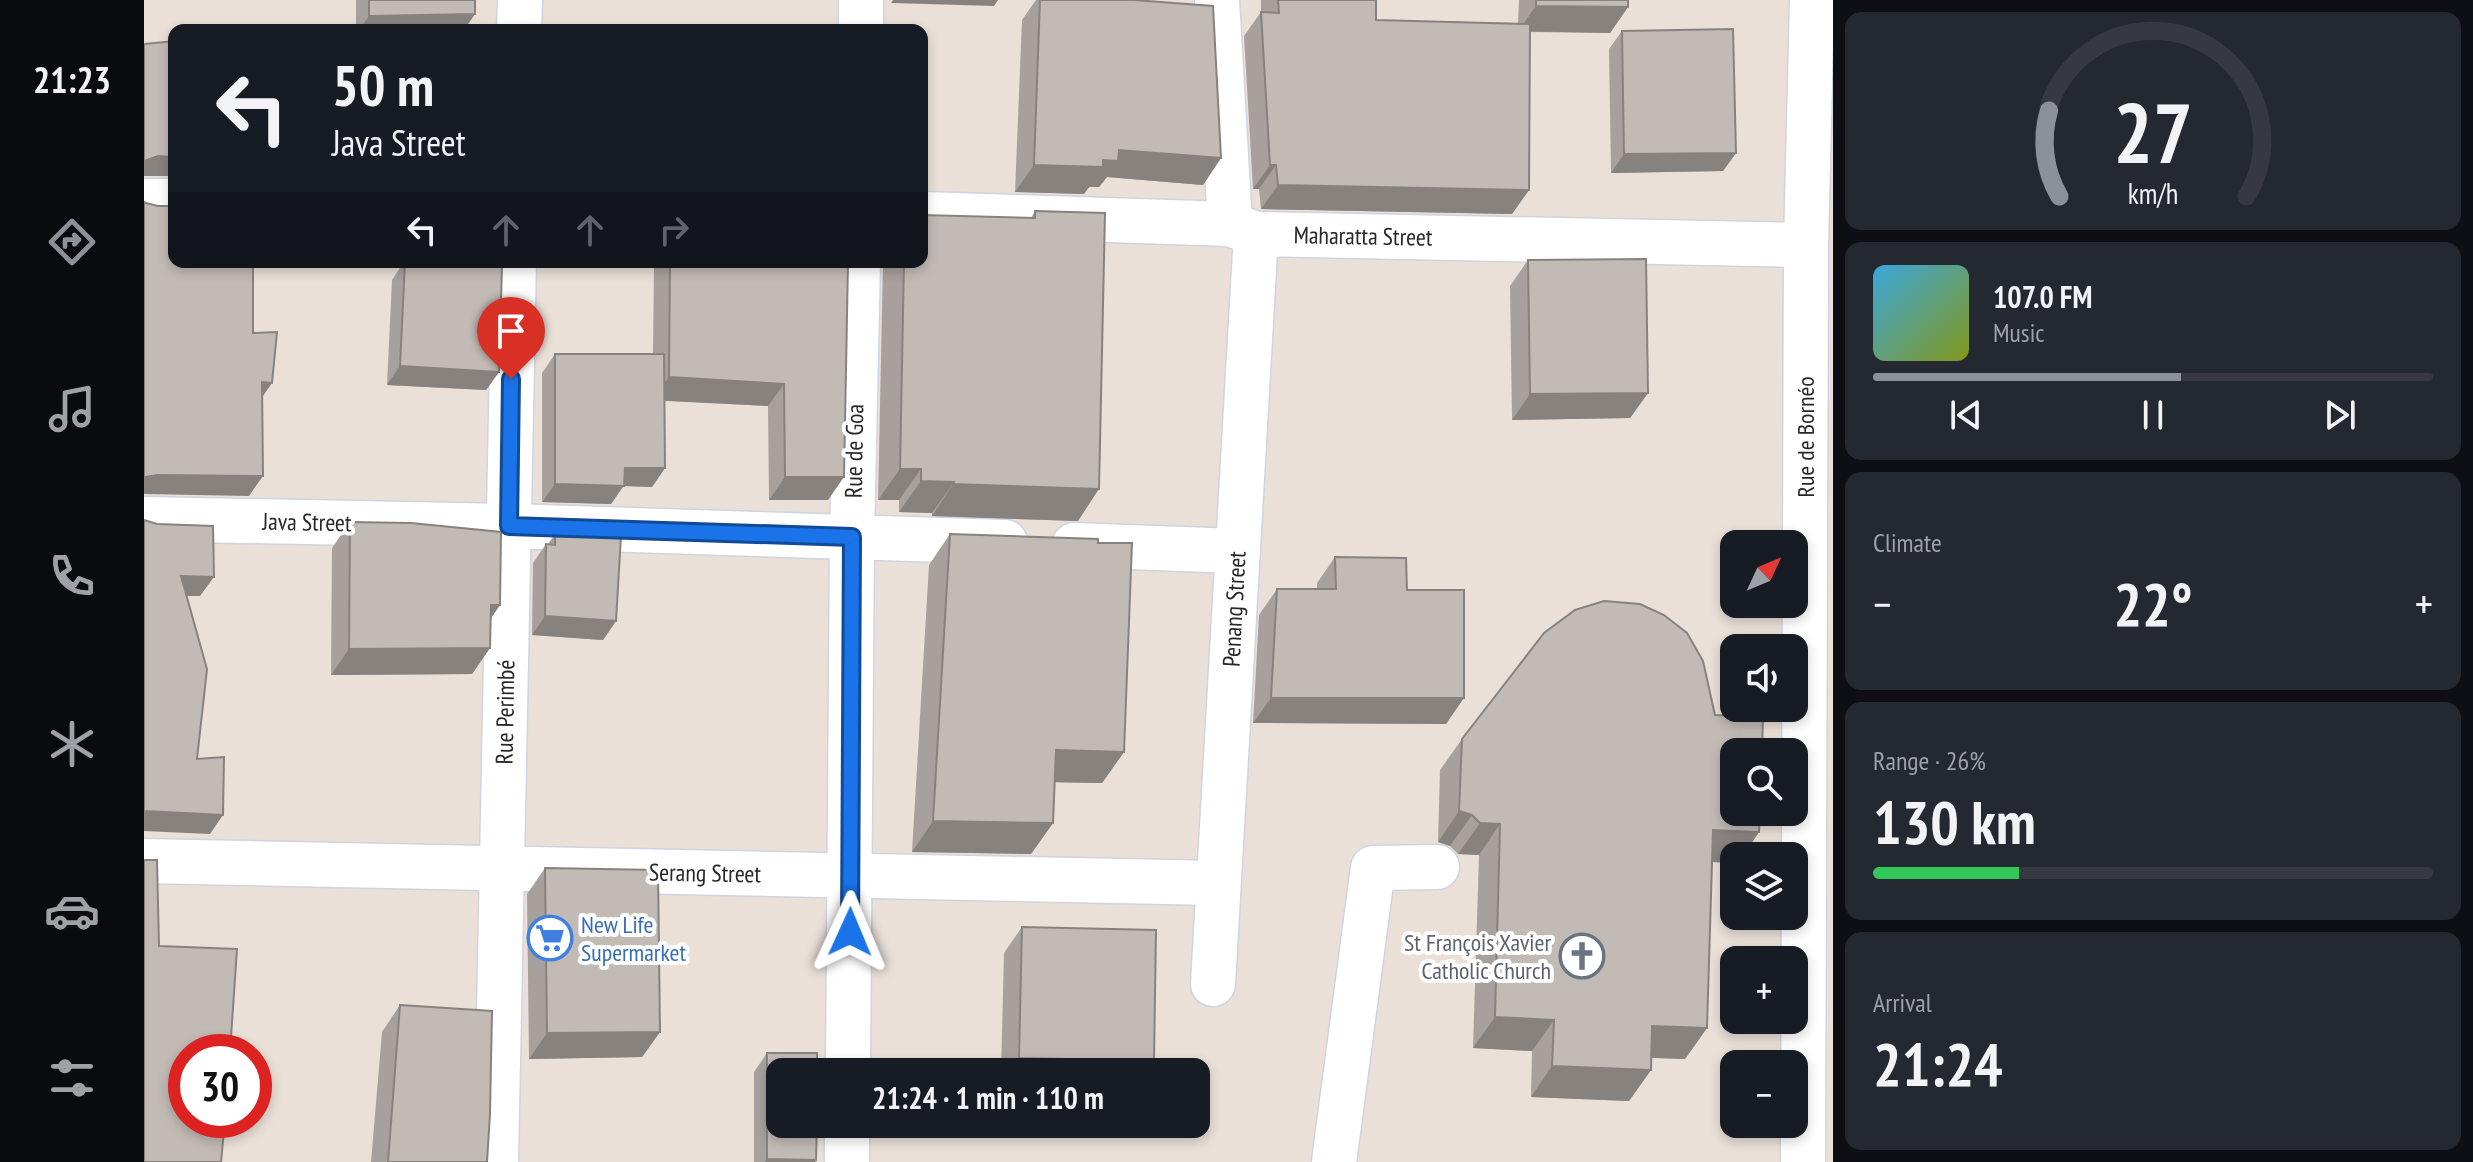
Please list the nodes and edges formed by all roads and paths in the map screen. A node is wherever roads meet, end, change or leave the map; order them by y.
1 (520, 0) edge
2 (861, 0) edge
3 (1217, 0) edge
4 (1812, 0) edge
5 (519, 24) edge
6 (861, 24) edge
7 (144, 201) edge
8 (168, 201) edge
9 (928, 214) edge
10 (1243, 229) junction
11 (1806, 245) junction
12 (514, 268) edge
13 (858, 268) edge
14 (144, 519) edge
15 (509, 526) junction
16 (852, 537) junction
17 (1237, 551) junction
18 (144, 861) edge
19 (1437, 867) dead end
20 (502, 870) junction
21 (851, 876) junction
22 (1217, 883) junction
23 (1213, 984) dead end
24 (848, 1058) edge
25 (847, 1138) edge
26 (496, 1162) edge
27 (847, 1162) edge
28 (1334, 1162) edge
29 (1803, 1162) edge

1 - 5 street
2 - 6 street
3 - 10 street, Penang Street
4 - 11 street, Rue de Bornéo
7 - 8 street
9 - 10 street, Maharatta Street
10 - 11 street, Maharatta Street
10 - 17 street, Penang Street
11 - 29 street, Rue de Bornéo
12 - 15 street, Rue Perimbé
13 - 16 street, Rue de Goa
14 - 15 street, Java Street
15 - 16 street, Java Street
15 - 20 street, Rue Perimbé
16 - 17 street, Java Street
16 - 21 street, Rue de Goa
17 - 22 street, Penang Street
18 - 20 street, Serang Street
19 - 28 street
20 - 21 street, Serang Street
20 - 26 street, Rue Perimbé
21 - 22 street, Serang Street
21 - 24 street, Rue de Goa
22 - 23 street, Penang Street
25 - 27 street

